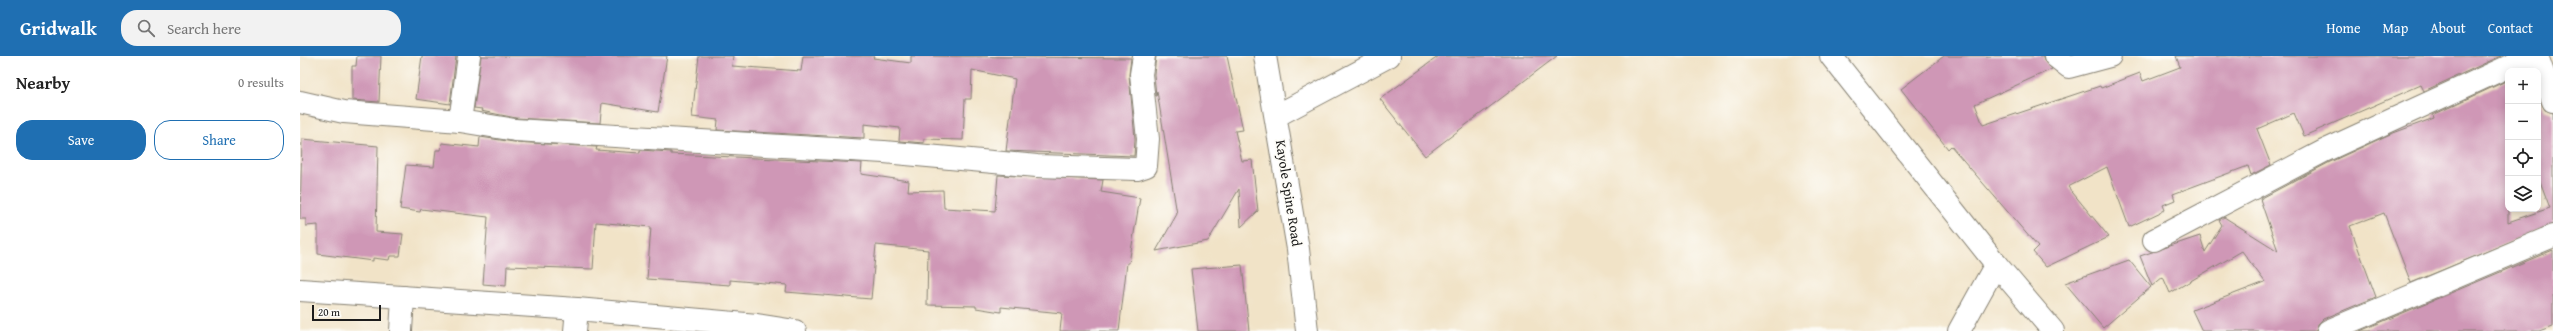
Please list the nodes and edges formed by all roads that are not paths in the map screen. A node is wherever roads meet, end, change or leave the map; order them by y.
1 (469, 56) edge
2 (1144, 56) edge
3 (1265, 56) edge
4 (1389, 56) edge
5 (1831, 56) edge
6 (2055, 56) edge
7 (2110, 56) edge
8 (2531, 56) edge
9 (2537, 56) edge
10 (2553, 101) edge
11 (300, 102) edge
12 (1276, 116) junction
13 (460, 121) junction
14 (2553, 236) edge
15 (2154, 240) dead end
16 (1996, 264) junction
17 (300, 290) edge
18 (403, 297) junction
19 (577, 310) junction
20 (757, 328) edge
21 (400, 331) edge
22 (575, 331) edge
23 (795, 331) edge
24 (1307, 331) edge
25 (1959, 331) edge
26 (2053, 331) edge
27 (2328, 331) edge

1 - 13 street
2 - 13 street
3 - 12 street, Kayole Spine Road
4 - 12 street
5 - 16 street
6 - 7 street
8 - 15 street
9 - 10 street
11 - 13 street
12 - 24 street, Kayole Spine Road
14 - 27 street
16 - 25 street
16 - 26 street
17 - 18 street
18 - 19 street
18 - 21 street
19 - 20 street
19 - 22 street
20 - 23 street

